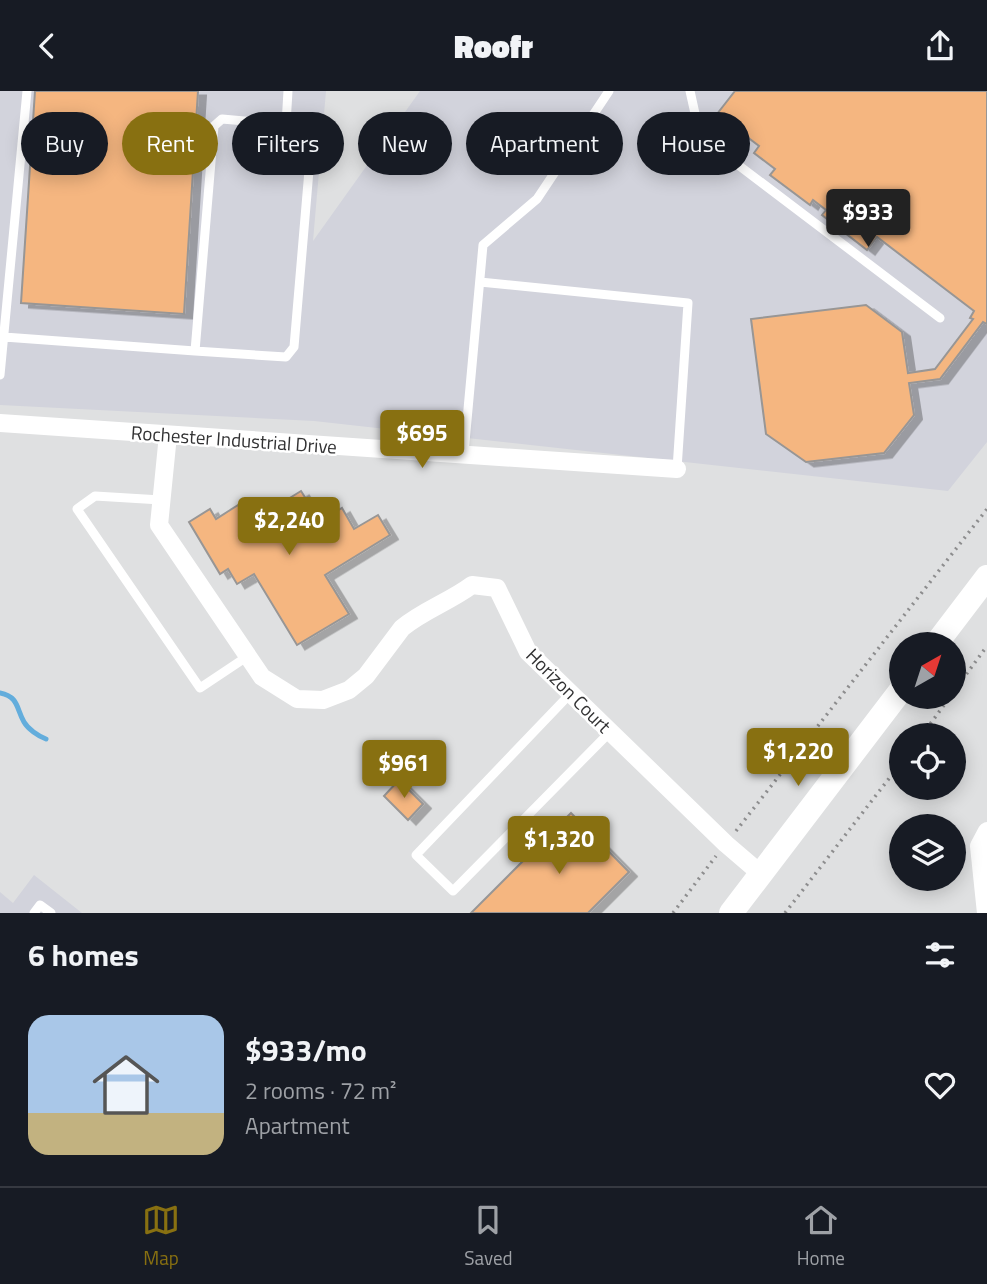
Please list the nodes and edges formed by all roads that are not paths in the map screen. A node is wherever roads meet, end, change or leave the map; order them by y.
1 (27, 91) edge
2 (288, 91) edge
3 (608, 91) edge
4 (690, 91) edge
5 (287, 112) edge
6 (232, 120) edge
7 (309, 175) edge
8 (480, 282) junction
9 (940, 318) dead end
10 (4, 337) junction
11 (195, 351) junction
12 (0, 375) edge
13 (0, 423) edge
14 (168, 435) junction
15 (464, 453) junction
16 (677, 469) joint
17 (161, 501) junction
18 (987, 577) edge
19 (945, 632) edge
20 (248, 656) junction
21 (571, 693) junction
22 (889, 706) edge
23 (610, 732) junction
24 (987, 831) edge
25 (761, 874) junction
26 (34, 913) edge
27 (51, 913) edge
28 (732, 913) edge
29 (986, 913) edge

1 - 10 lane
2 - 5 lane
3 - 8 lane
4 - 9 lane
6 - 11 lane
7 - 11 lane
8 - 15 lane
8 - 16 lane
10 - 11 lane
10 - 12 lane
13 - 14 street, Rochester Industrial Drive
14 - 15 street, Rochester Industrial Drive
14 - 17 street, Horizon Court
15 - 16 street, Rochester Industrial Drive
17 - 20 street, Horizon Court
17 - 20 lane
18 - 19 main road
20 - 21 street, Horizon Court
21 - 23 street, Horizon Court
21 - 23 lane
22 - 25 main road
23 - 25 street, Horizon Court
24 - 29 street
25 - 28 main road
26 - 27 lane

